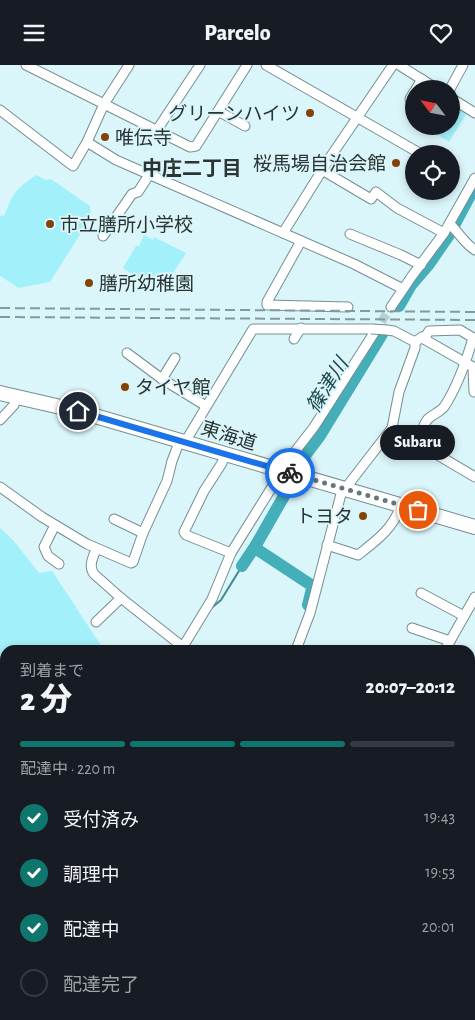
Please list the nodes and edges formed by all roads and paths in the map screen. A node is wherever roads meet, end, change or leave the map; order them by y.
1 (26, 65) edge
2 (129, 65) edge
3 (200, 65) edge
4 (247, 65) edge
5 (266, 65) edge
6 (393, 65) edge
7 (399, 65) edge
8 (463, 65) edge
9 (422, 79) edge
10 (455, 80) edge
11 (104, 104) junction
12 (460, 104) edge
13 (0, 110) edge
14 (218, 111) junction
15 (475, 113) edge
16 (357, 118) junction
17 (245, 126) dead end
18 (157, 130) junction
19 (87, 142) junction
20 (405, 145) edge
21 (322, 170) junction
22 (149, 175) junction
23 (475, 178) edge
24 (452, 226) junction
25 (284, 233) junction
26 (350, 233) dead end
27 (444, 233) junction
28 (103, 235) dead end
29 (301, 241) junction
30 (475, 250) edge
31 (421, 265) junction
32 (407, 287) junction
33 (348, 307) dead end
34 (392, 307) tunnel mouth
35 (301, 328) junction
36 (372, 331) junction
37 (294, 339) dead end
38 (424, 339) junction
39 (474, 339) edge
40 (415, 342) junction
41 (127, 353) dead end
42 (174, 358) dead end
43 (466, 363) junction
44 (162, 379) junction
45 (474, 392) dead end
46 (0, 393) edge
47 (16, 396) junction
48 (206, 407) junction
49 (0, 420) edge
50 (392, 429) junction
51 (183, 441) junction
52 (418, 444) junction
53 (225, 454) junction
54 (282, 471) junction
55 (475, 477) edge
56 (0, 487) edge
57 (344, 489) junction
58 (400, 505) junction
59 (114, 519) dead end
60 (55, 525) junction
61 (475, 527) edge
62 (143, 533) junction
63 (328, 545) junction
64 (96, 549) junction
65 (231, 553) junction
66 (59, 564) dead end
67 (421, 593) dead end
68 (475, 597) edge
69 (121, 598) junction
70 (464, 616) junction
71 (96, 622) dead end
72 (412, 628) dead end
73 (450, 641) junction
74 (178, 645) edge
75 (184, 645) edge
76 (298, 645) edge
77 (448, 645) edge

1 - 11 street
2 - 11 street
3 - 18 street
4 - 14 street
5 - 16 street
6 - 16 street
7 - 9 street
8 - 10 street
11 - 18 street
11 - 19 street
12 - 15 street
13 - 19 street
14 - 17 street
14 - 18 street
16 - 20 street
16 - 21 street
19 - 22 street
21 - 25 street
21 - 27 street
22 - 25 street
22 - 28 street
23 - 24 street
24 - 27 street
24 - 30 street
25 - 29 street
26 - 31 street
27 - 31 street
29 - 32 street
29 - 33 street
31 - 32 street
32 - 34 street
35 - 36 street
35 - 37 street
35 - 48 street
36 - 40 street, bridge
36 - 54 street
38 - 39 street
38 - 40 street
38 - 43 street
39 - 43 street
40 - 50 street
41 - 44 street
42 - 44 street
43 - 45 street
43 - 52 street
44 - 48 street
46 - 47 highway, 東海道
47 - 49 street
47 - 51 highway, 東海道
48 - 51 street
50 - 52 street
50 - 57 street
51 - 53 highway, 東海道
51 - 62 street
52 - 55 street
53 - 54 highway, 東海道
53 - 65 street
54 - 57 highway, 東海道
54 - 65 street
56 - 60 street
57 - 58 highway, 東海道
57 - 63 street
58 - 61 highway, 東海道
58 - 63 street
59 - 62 street
60 - 64 street
60 - 66 street
62 - 64 street
63 - 76 street
64 - 69 street
65 - 75 street
67 - 70 street
68 - 70 street
69 - 71 street
69 - 74 street
70 - 73 street
72 - 73 street
73 - 77 street

